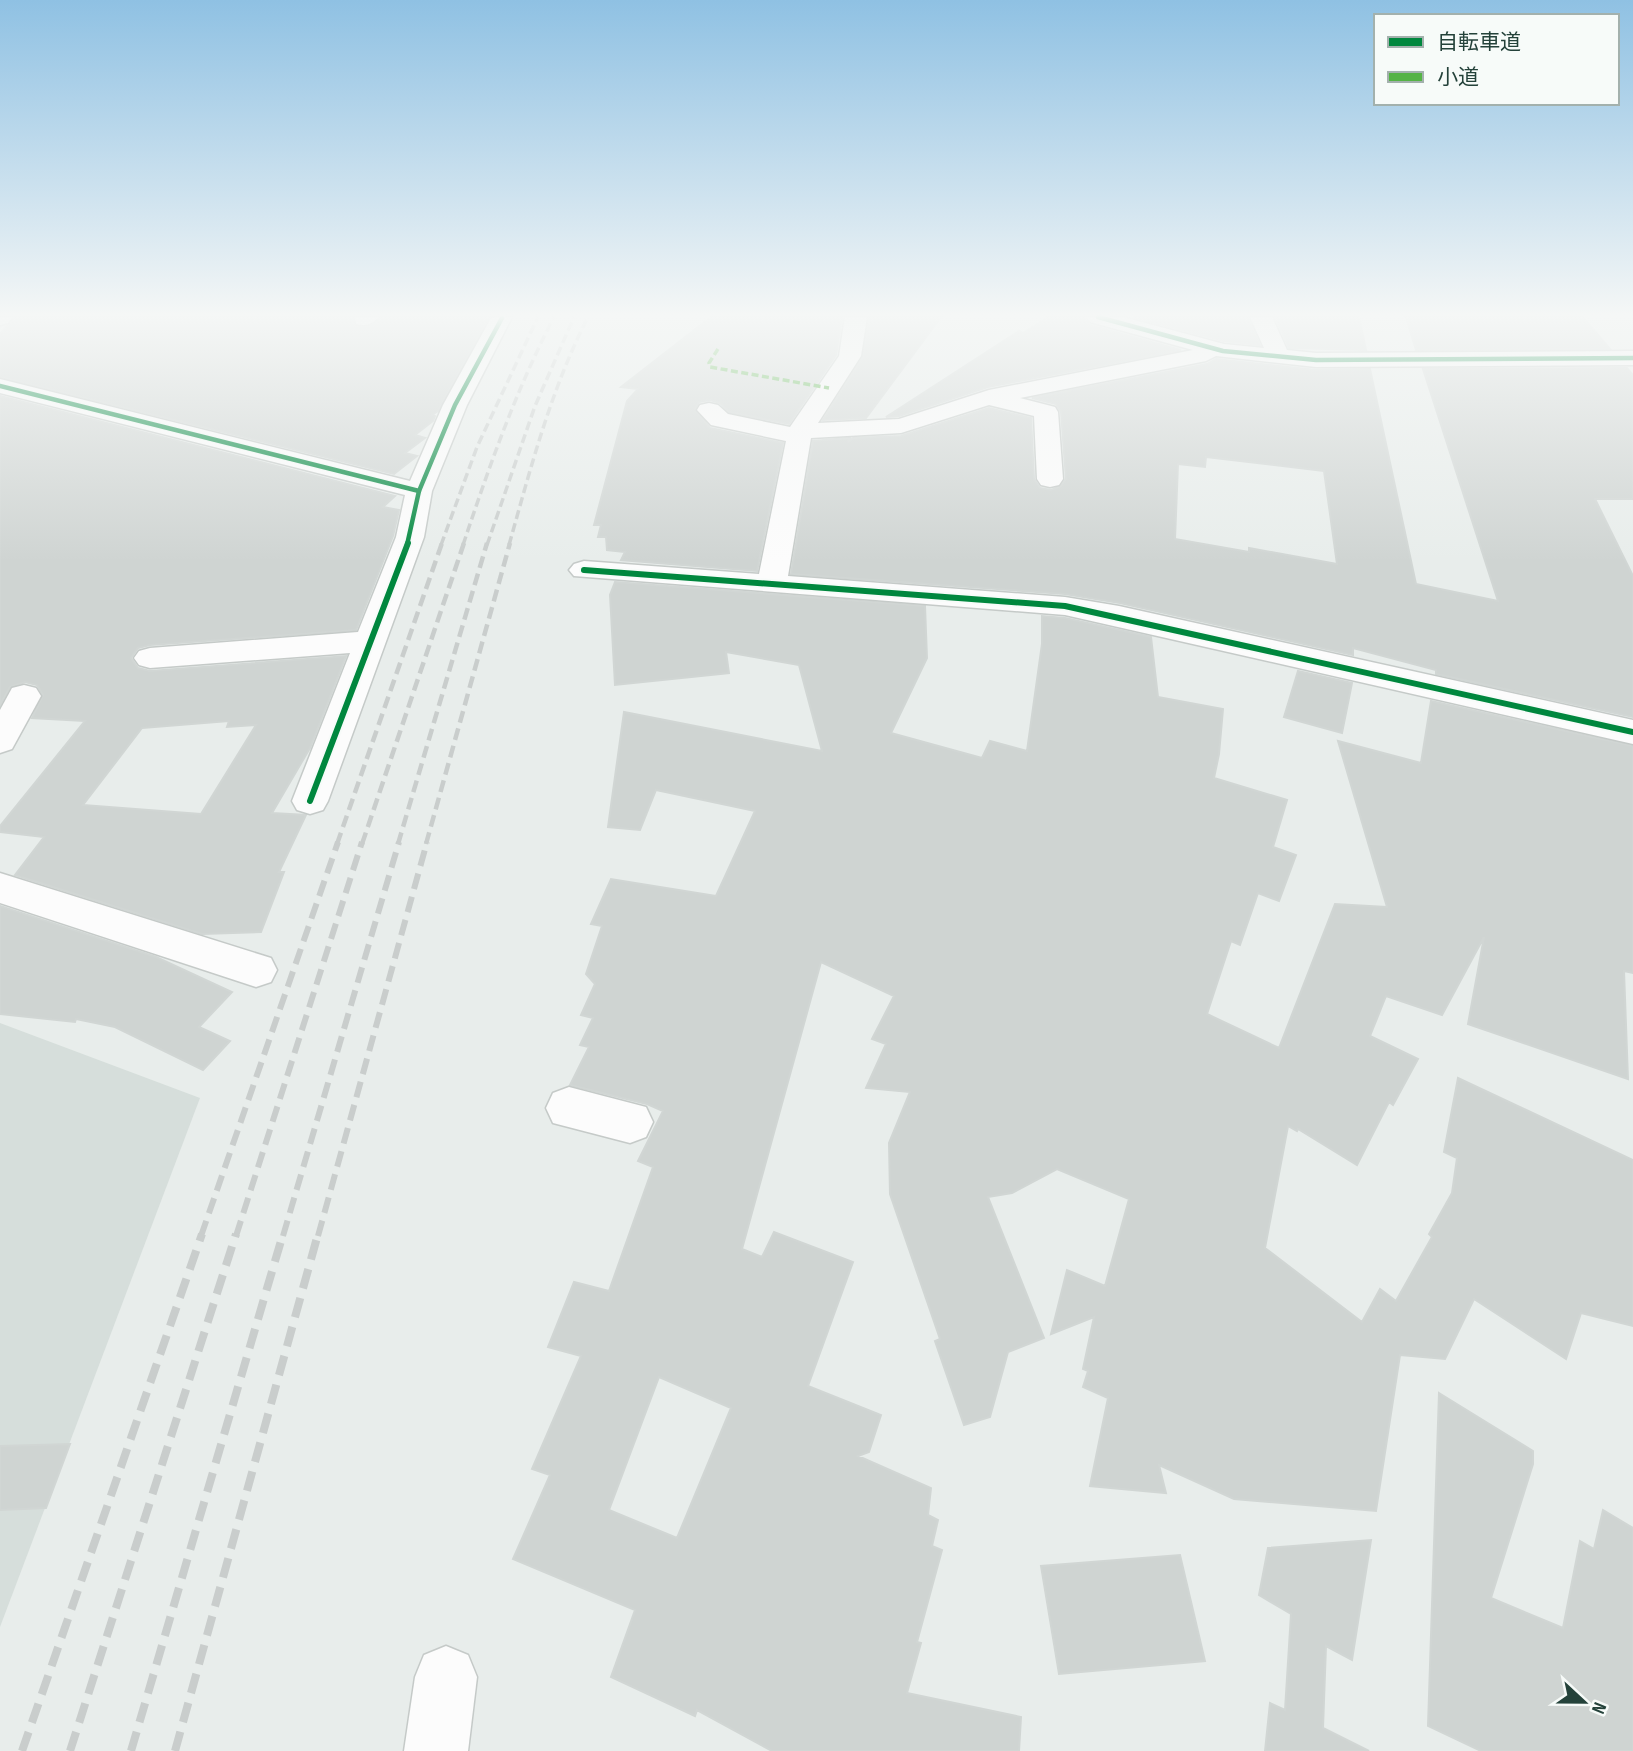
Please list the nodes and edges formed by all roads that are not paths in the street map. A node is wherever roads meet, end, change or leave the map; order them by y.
1 (51, 399) edge
2 (458, 399) edge
3 (823, 399) edge
4 (984, 399) edge
5 (996, 399) edge
6 (709, 410) dead end
7 (800, 434) junction
8 (1050, 479) dead end
9 (419, 491) junction
10 (584, 570) dead end
11 (772, 586) junction
12 (370, 641) junction
13 (150, 658) dead end
14 (24, 696) dead end
15 (1633, 732) edge
16 (0, 741) edge
17 (310, 801) dead end
18 (0, 888) edge
19 (256, 970) dead end
20 (569, 1108) dead end
21 (630, 1122) dead end
22 (446, 1677) dead end
23 (436, 1751) edge

1 - 9 street
2 - 9 street
3 - 7 street
4 - 7 street
5 - 8 street
6 - 7 street
7 - 11 street
9 - 12 street
10 - 11 street
11 - 15 street
12 - 13 street
12 - 17 street
14 - 16 street
18 - 19 street
20 - 21 street
22 - 23 street

